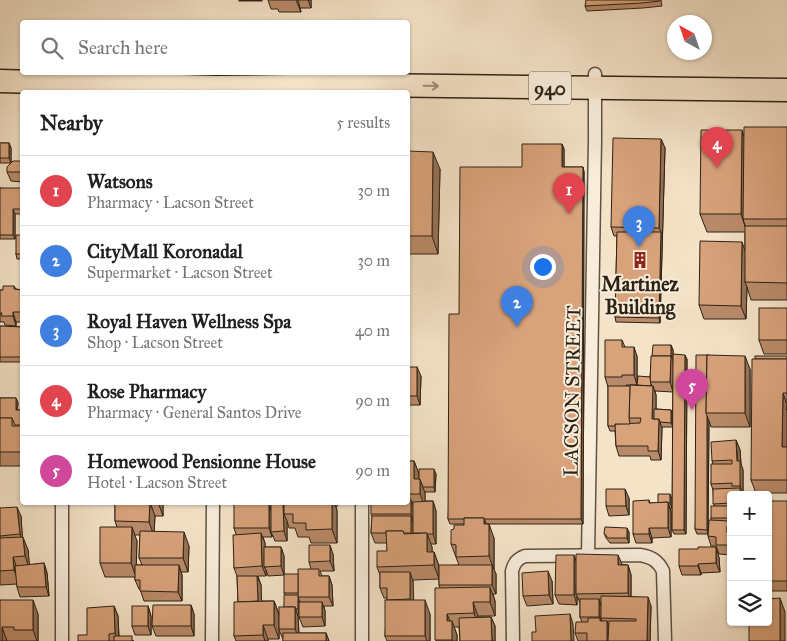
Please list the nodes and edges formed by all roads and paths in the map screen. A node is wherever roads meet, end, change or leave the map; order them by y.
1 (0, 66) edge
2 (20, 66) edge
3 (410, 70) edge
4 (787, 75) edge
5 (0, 81) edge
6 (595, 81) junction
7 (62, 87) edge
8 (364, 89) edge
9 (217, 90) edge
10 (787, 90) edge
11 (62, 505) edge
12 (213, 505) edge
13 (362, 505) edge
14 (588, 555) junction
15 (62, 641) edge
16 (212, 641) edge
17 (362, 641) edge
18 (513, 641) edge
19 (665, 641) edge

1 - 2 highway
3 - 6 highway, 940
4 - 6 highway, 940
5 - 7 highway, 940
8 -> 6 highway, 940
6 - 10 highway, 940
6 - 14 street, LACSON STREET
7 - 9 highway, 940
8 - 9 highway, 940
11 - 15 street
12 - 16 street
13 - 17 street
14 - 18 street
14 - 19 street

